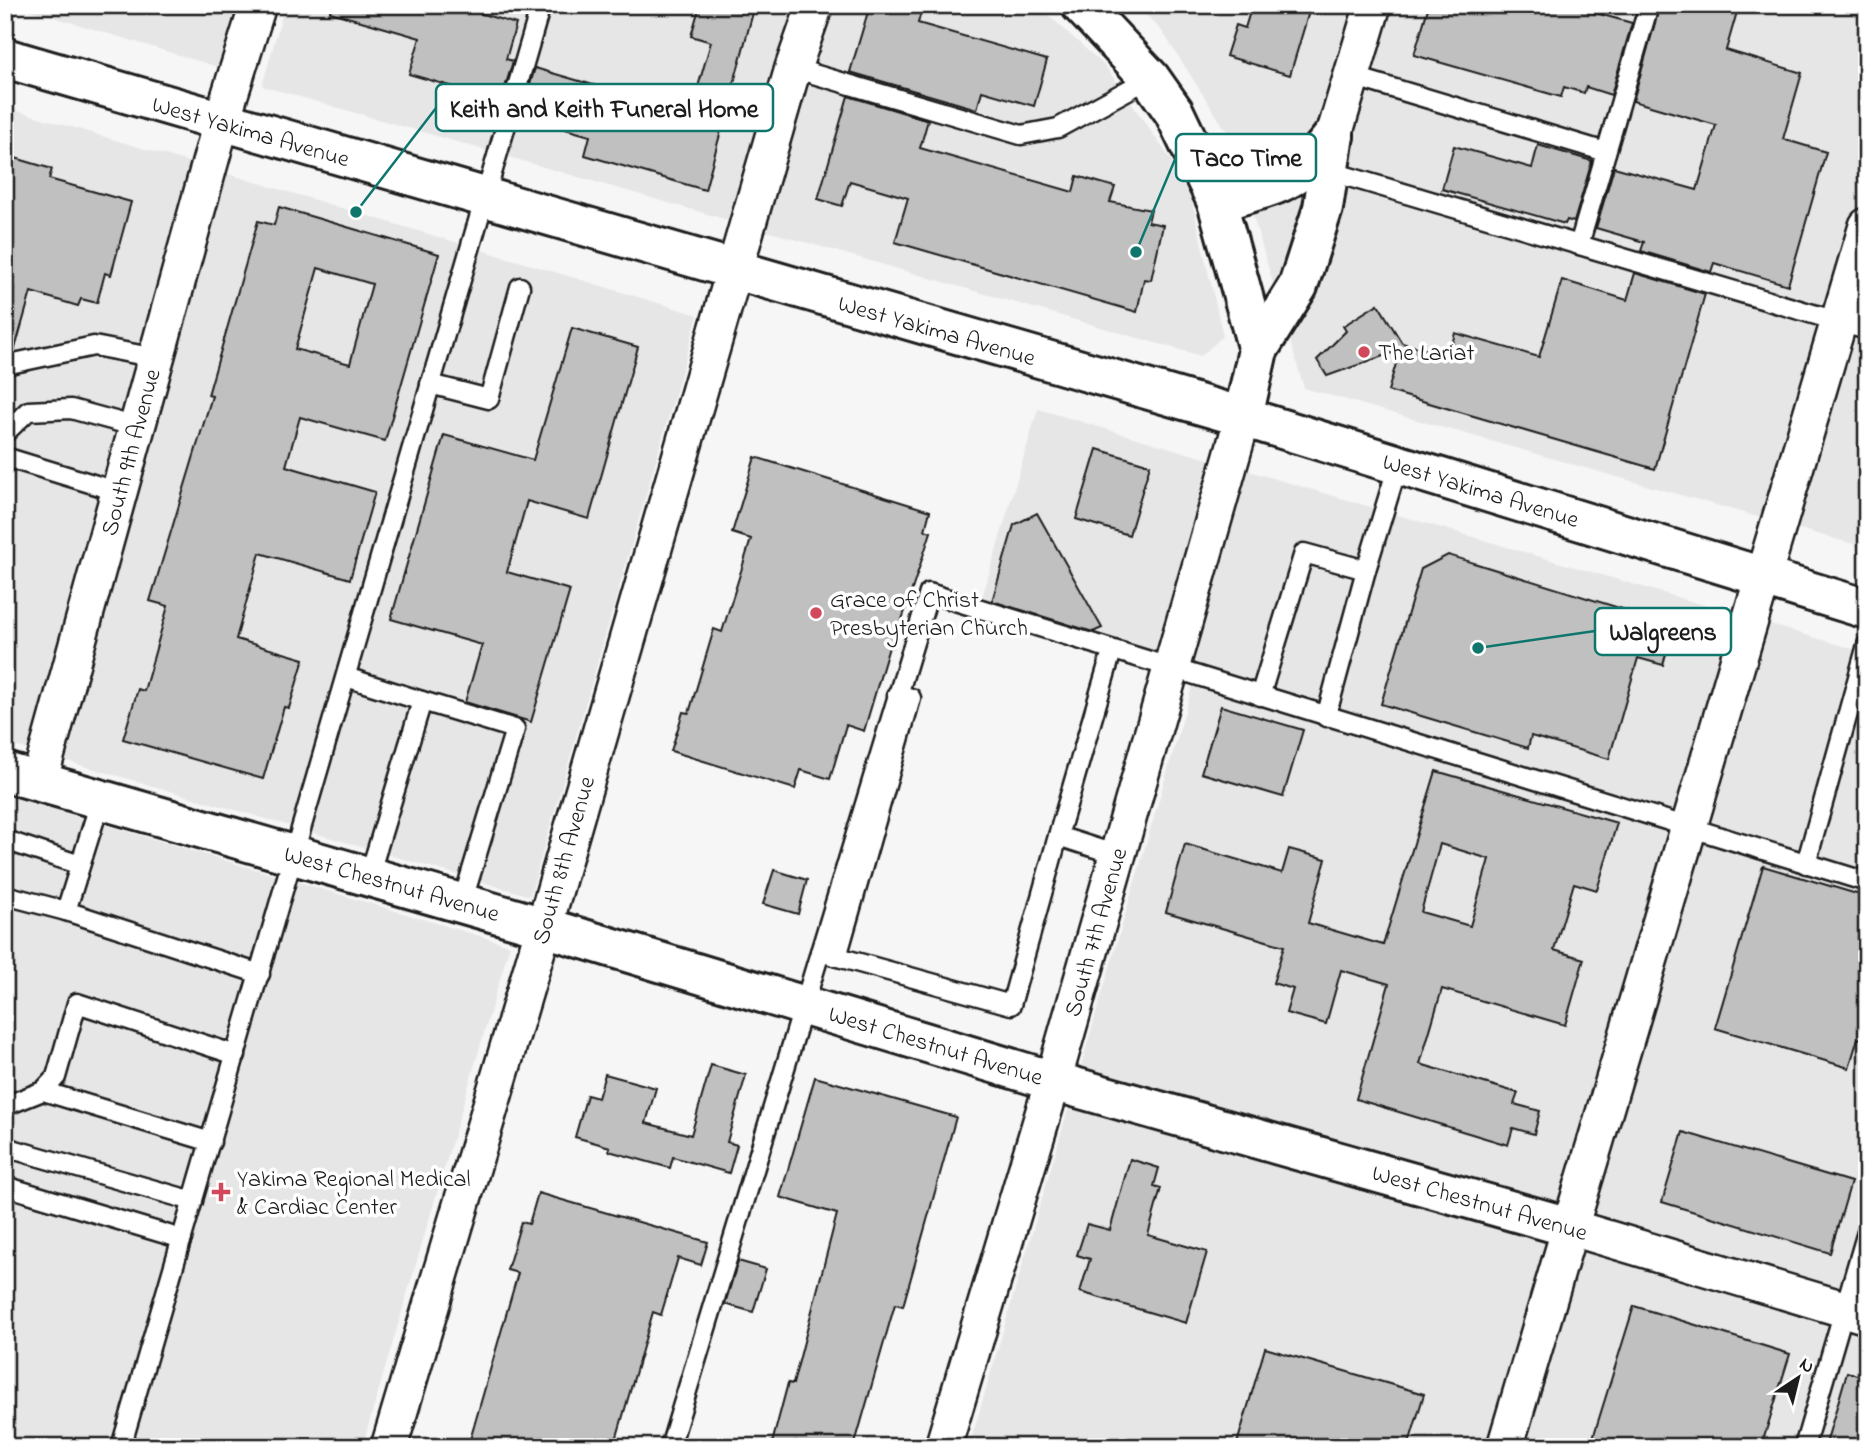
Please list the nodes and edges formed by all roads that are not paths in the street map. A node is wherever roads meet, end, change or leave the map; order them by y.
1 (257, 5) edge
2 (541, 5) edge
3 (814, 5) edge
4 (1082, 5) edge
5 (1373, 5) edge
6 (1649, 5) edge
7 (5, 58) edge
8 (793, 68) junction
9 (1352, 76) junction
10 (1150, 78) junction
11 (221, 122) junction
12 (1606, 152) junction
13 (1331, 153) junction
14 (483, 199) junction
15 (1217, 202) junction
16 (1867, 226) edge
17 (1579, 245) junction
18 (735, 271) junction
19 (520, 287) dead end
20 (1853, 326) edge
21 (1258, 350) junction
22 (156, 358) junction
23 (5, 365) edge
24 (430, 383) junction
25 (1243, 417) junction
26 (137, 427) junction
27 (5, 433) edge
28 (5, 457) edge
29 (1398, 465) junction
30 (119, 492) junction
31 (1367, 570) junction
32 (1764, 578) junction
33 (1867, 609) edge
34 (1867, 645) edge
35 (1112, 651) junction
36 (1170, 669) junction
37 (346, 677) junction
38 (1260, 696) junction
39 (422, 701) junction
40 (1326, 717) junction
41 (22, 777) edge
42 (101, 799) junction
43 (1689, 828) junction
44 (1058, 836) junction
45 (5, 840) edge
46 (295, 855) junction
47 (1117, 855) junction
48 (1806, 864) junction
49 (80, 865) junction
50 (369, 876) junction
51 (1867, 882) edge
52 (5, 895) edge
53 (462, 903) junction
54 (66, 911) junction
55 (544, 927) junction
56 (829, 955) junction
57 (260, 974) junction
58 (805, 1006) junction
59 (236, 1055) junction
60 (1053, 1081) junction
61 (43, 1091) junction
62 (5, 1106) edge
63 (211, 1142) junction
64 (5, 1147) edge
65 (5, 1186) edge
66 (193, 1201) junction
67 (1569, 1227) junction
68 (1867, 1232) edge
69 (182, 1239) junction
70 (1855, 1313) edge
71 (121, 1447) edge
72 (389, 1447) edge
73 (670, 1447) edge
74 (943, 1447) edge
75 (1505, 1447) edge
76 (1804, 1447) edge

1 - 11 street, South 9th Avenue
2 - 14 lane
3 - 8 street, South 8th Avenue
4 - 10 main road
5 - 9 street
6 - 12 lane
7 - 11 main road, West Yakima Avenue
8 - 10 lane
8 - 18 street, South 8th Avenue
9 - 12 lane
9 - 13 street
10 - 15 main road
11 - 14 main road, West Yakima Avenue
11 - 22 street, South 9th Avenue
12 - 17 lane
13 - 15 main road
13 - 17 lane
13 - 21 main road
14 - 18 main road, West Yakima Avenue
14 - 24 lane
15 - 21 main road
16 - 20 street
17 - 20 lane
18 - 25 main road, West Yakima Avenue
18 - 55 street, South 8th Avenue
19 - 24 lane
20 - 32 street
21 - 25 main road
22 - 23 lane
22 - 26 street, South 9th Avenue
24 - 37 lane
25 - 29 main road, West Yakima Avenue
25 - 36 street, South 7th Avenue
26 - 27 lane
26 - 30 street, South 9th Avenue
28 - 30 lane
29 - 31 lane
29 - 32 main road, West Yakima Avenue
30 - 41 street, South 9th Avenue
31 - 38 lane
31 - 40 lane
32 - 33 main road, West Yakima Avenue
32 - 43 street
34 - 48 lane
35 - 36 lane
35 - 44 lane
35 - 56 lane
36 - 38 lane
36 - 47 street, South 7th Avenue
37 - 39 lane
37 - 46 lane
38 - 40 lane
39 - 50 lane
39 - 53 lane
40 - 43 lane
41 - 42 main road, West Chestnut Avenue
42 - 46 main road, West Chestnut Avenue
42 - 49 lane
43 - 48 lane
43 - 67 street
44 - 47 lane
44 - 56 lane
45 - 49 lane
46 - 50 main road, West Chestnut Avenue
46 - 57 lane
47 - 60 street, South 7th Avenue
48 - 51 lane
49 - 54 lane
50 - 53 main road, West Chestnut Avenue
52 - 54 lane
53 - 55 main road, West Chestnut Avenue
54 - 57 lane
55 - 58 main road, West Chestnut Avenue
55 - 72 street, South 8th Avenue
56 - 58 lane
57 - 59 lane
58 - 60 main road, West Chestnut Avenue
58 - 73 lane
59 - 61 lane
59 - 63 lane
60 - 67 main road, West Chestnut Avenue
60 - 74 street, South 7th Avenue
61 - 62 lane
61 - 63 lane
63 - 66 lane
64 - 66 lane
65 - 69 lane
66 - 69 lane
67 - 70 street, West Chestnut Avenue
67 - 75 street
68 - 70 lane
69 - 71 lane
70 - 76 lane

